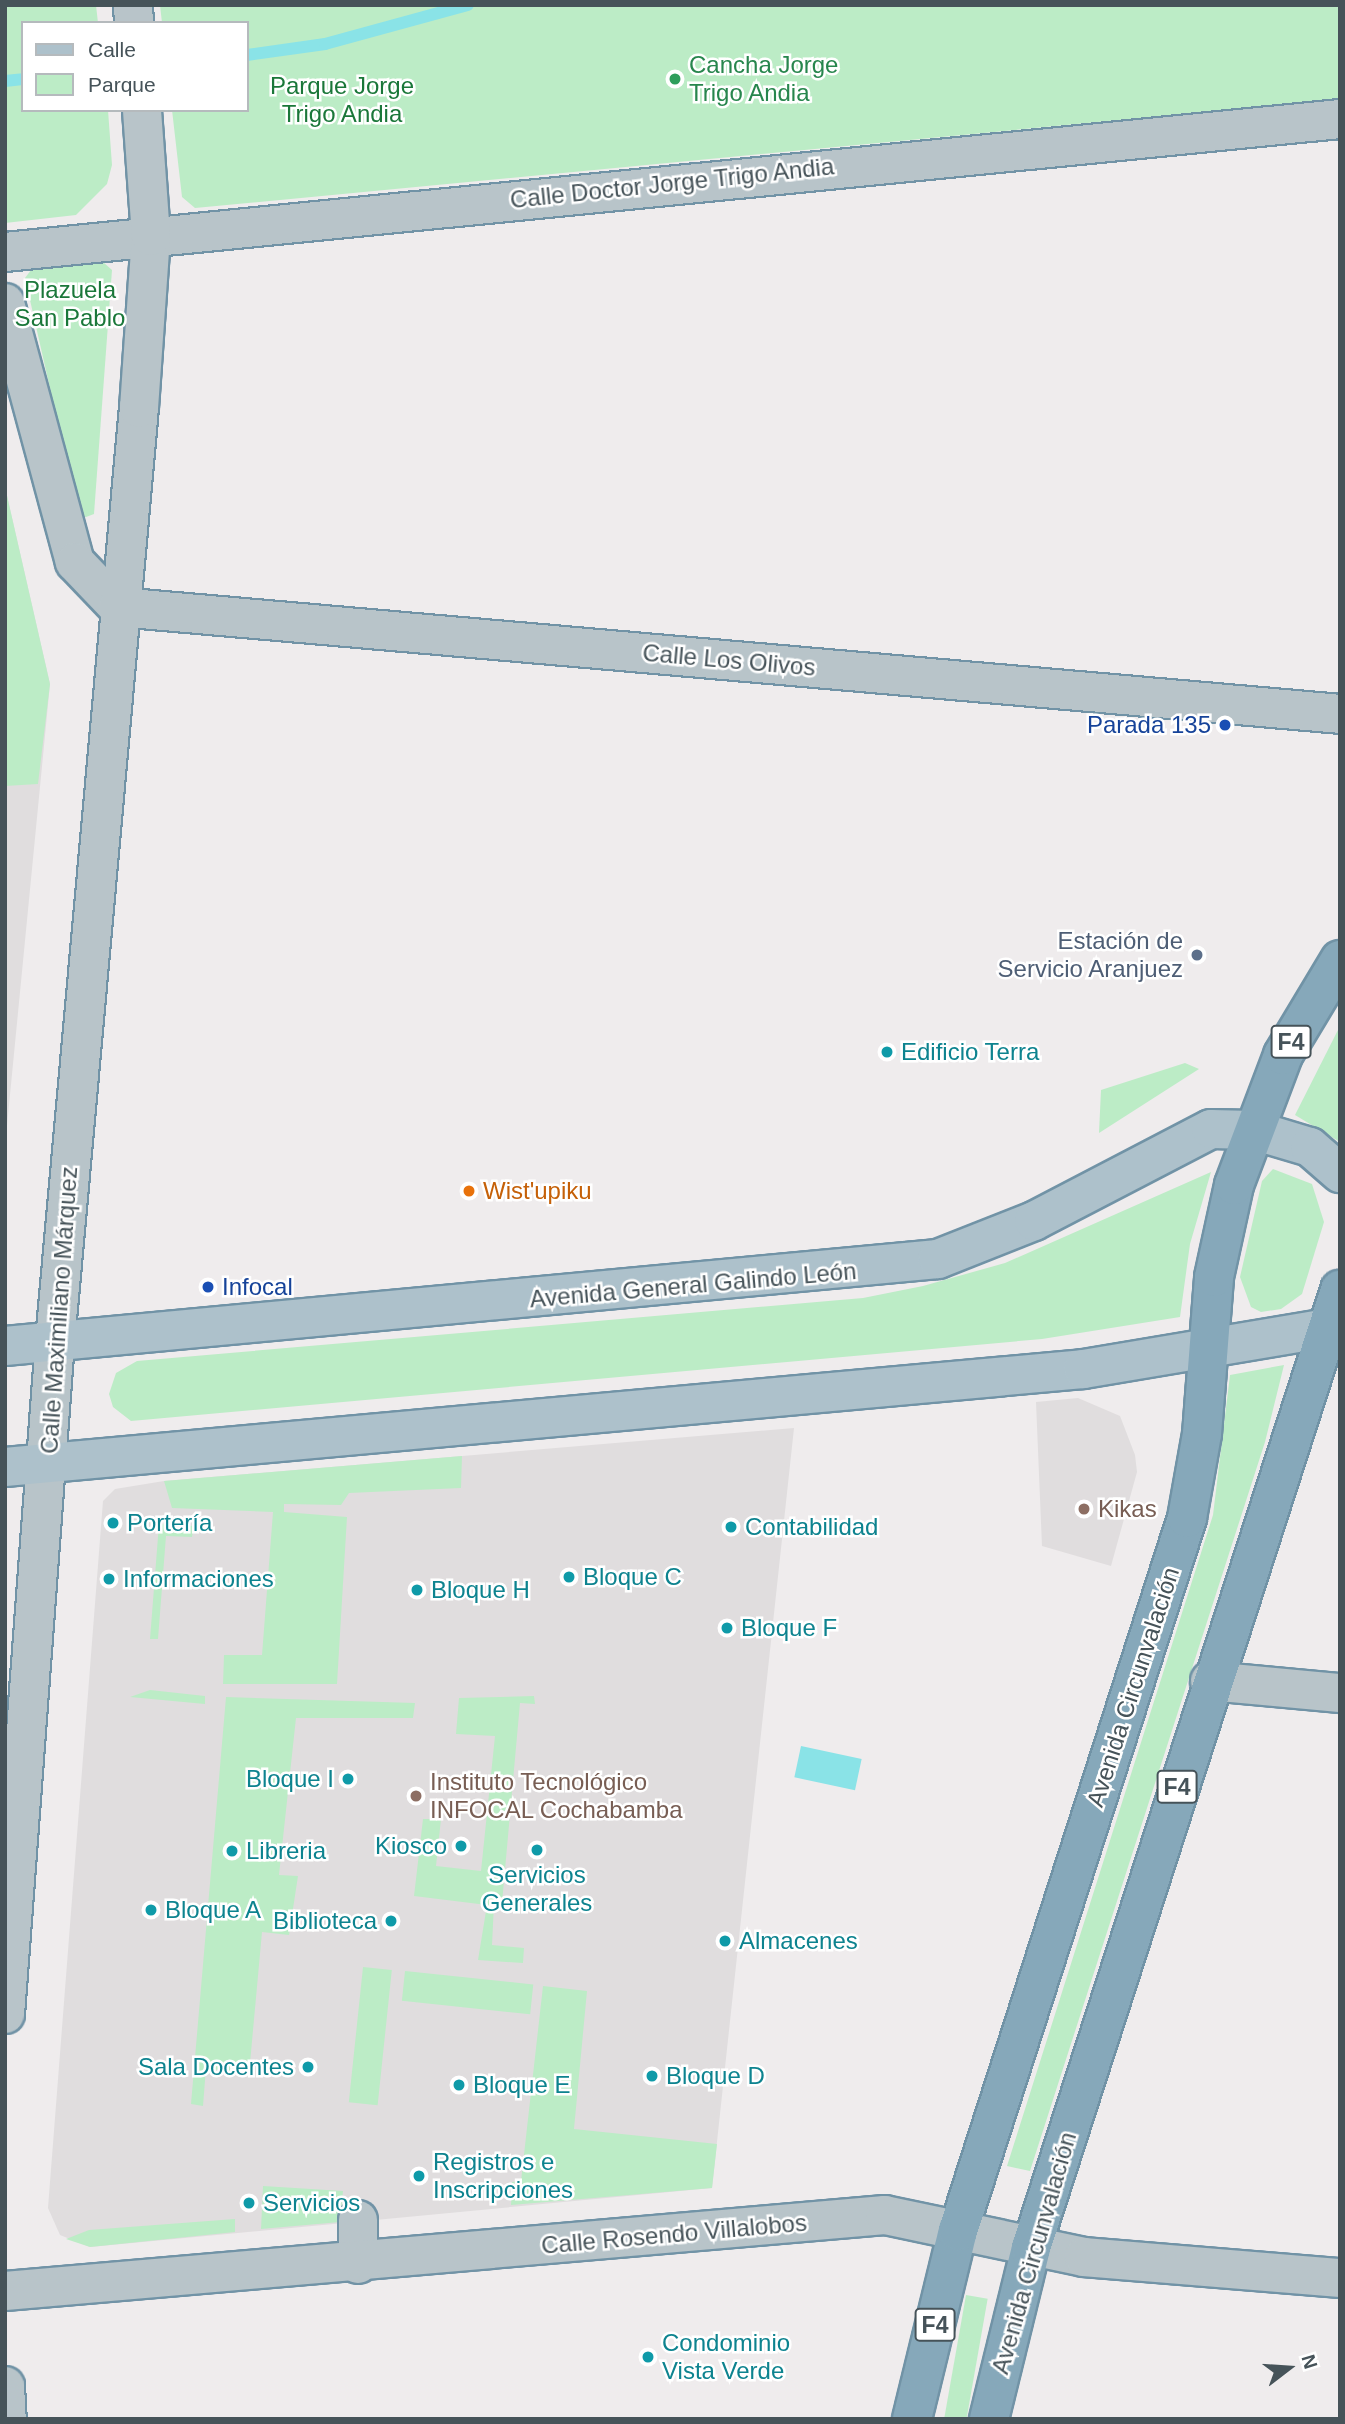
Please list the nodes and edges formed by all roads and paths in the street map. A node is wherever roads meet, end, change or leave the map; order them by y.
1 (142, 112) edge
2 (1340, 118) edge
3 (151, 236) junction
4 (5, 252) edge
5 (5, 303) edge
6 (118, 607) junction
7 (1340, 714) edge
8 (1340, 960) edge
9 (1253, 1130) junction
10 (1340, 1173) edge
11 (1340, 1290) edge
12 (1326, 1328) junction
13 (55, 1341) junction
14 (5, 1346) edge
15 (1206, 1349) junction
16 (47, 1462) junction
17 (5, 1467) edge
18 (1210, 1681) junction
19 (1340, 1693) edge
20 (5, 2014) edge
21 (358, 2220) dead end
22 (958, 2231) junction
23 (1031, 2248) junction
24 (358, 2264) junction
25 (1340, 2278) edge
26 (5, 2291) edge
27 (5, 2386) edge
28 (7, 2419) edge
29 (912, 2419) edge
30 (989, 2419) edge

1 - 3 street, Calle Maximiliano Márquez
2 - 3 street, Calle Doctor Jorge Trigo Andia
3 - 4 street, Calle Doctor Jorge Trigo Andia
3 - 6 street, Calle Maximiliano Márquez
5 - 6 street
6 - 7 street, Calle Los Olivos
6 - 13 street, Calle Maximiliano Márquez
8 - 9 highway, Avenida Circunvalación / F4
9 - 10 main road, Avenida General Galindo León
9 - 13 main road, Avenida General Galindo León
9 - 15 highway, Avenida Circunvalación / F4
11 - 12 highway, Avenida Circunvalación / F4
12 - 15 main road
12 - 18 highway, Avenida Circunvalación / F4
13 - 14 main road, Avenida General Galindo León
13 - 16 street, Calle Maximiliano Márquez
15 - 16 main road
15 - 22 highway, Avenida Circunvalación / F4
16 - 17 main road
16 - 20 street, Calle Maximiliano Márquez
18 - 19 street
18 - 23 highway, Avenida Circunvalación / F4
21 - 24 street
22 - 23 street, Calle Rosendo Villalobos
22 - 24 street, Calle Rosendo Villalobos
22 - 29 highway, Avenida Circunvalación / F4
23 - 25 street, Calle Rosendo Villalobos
23 - 30 highway, Avenida Circunvalación / F4
24 - 26 street, Calle Rosendo Villalobos
27 - 28 street

